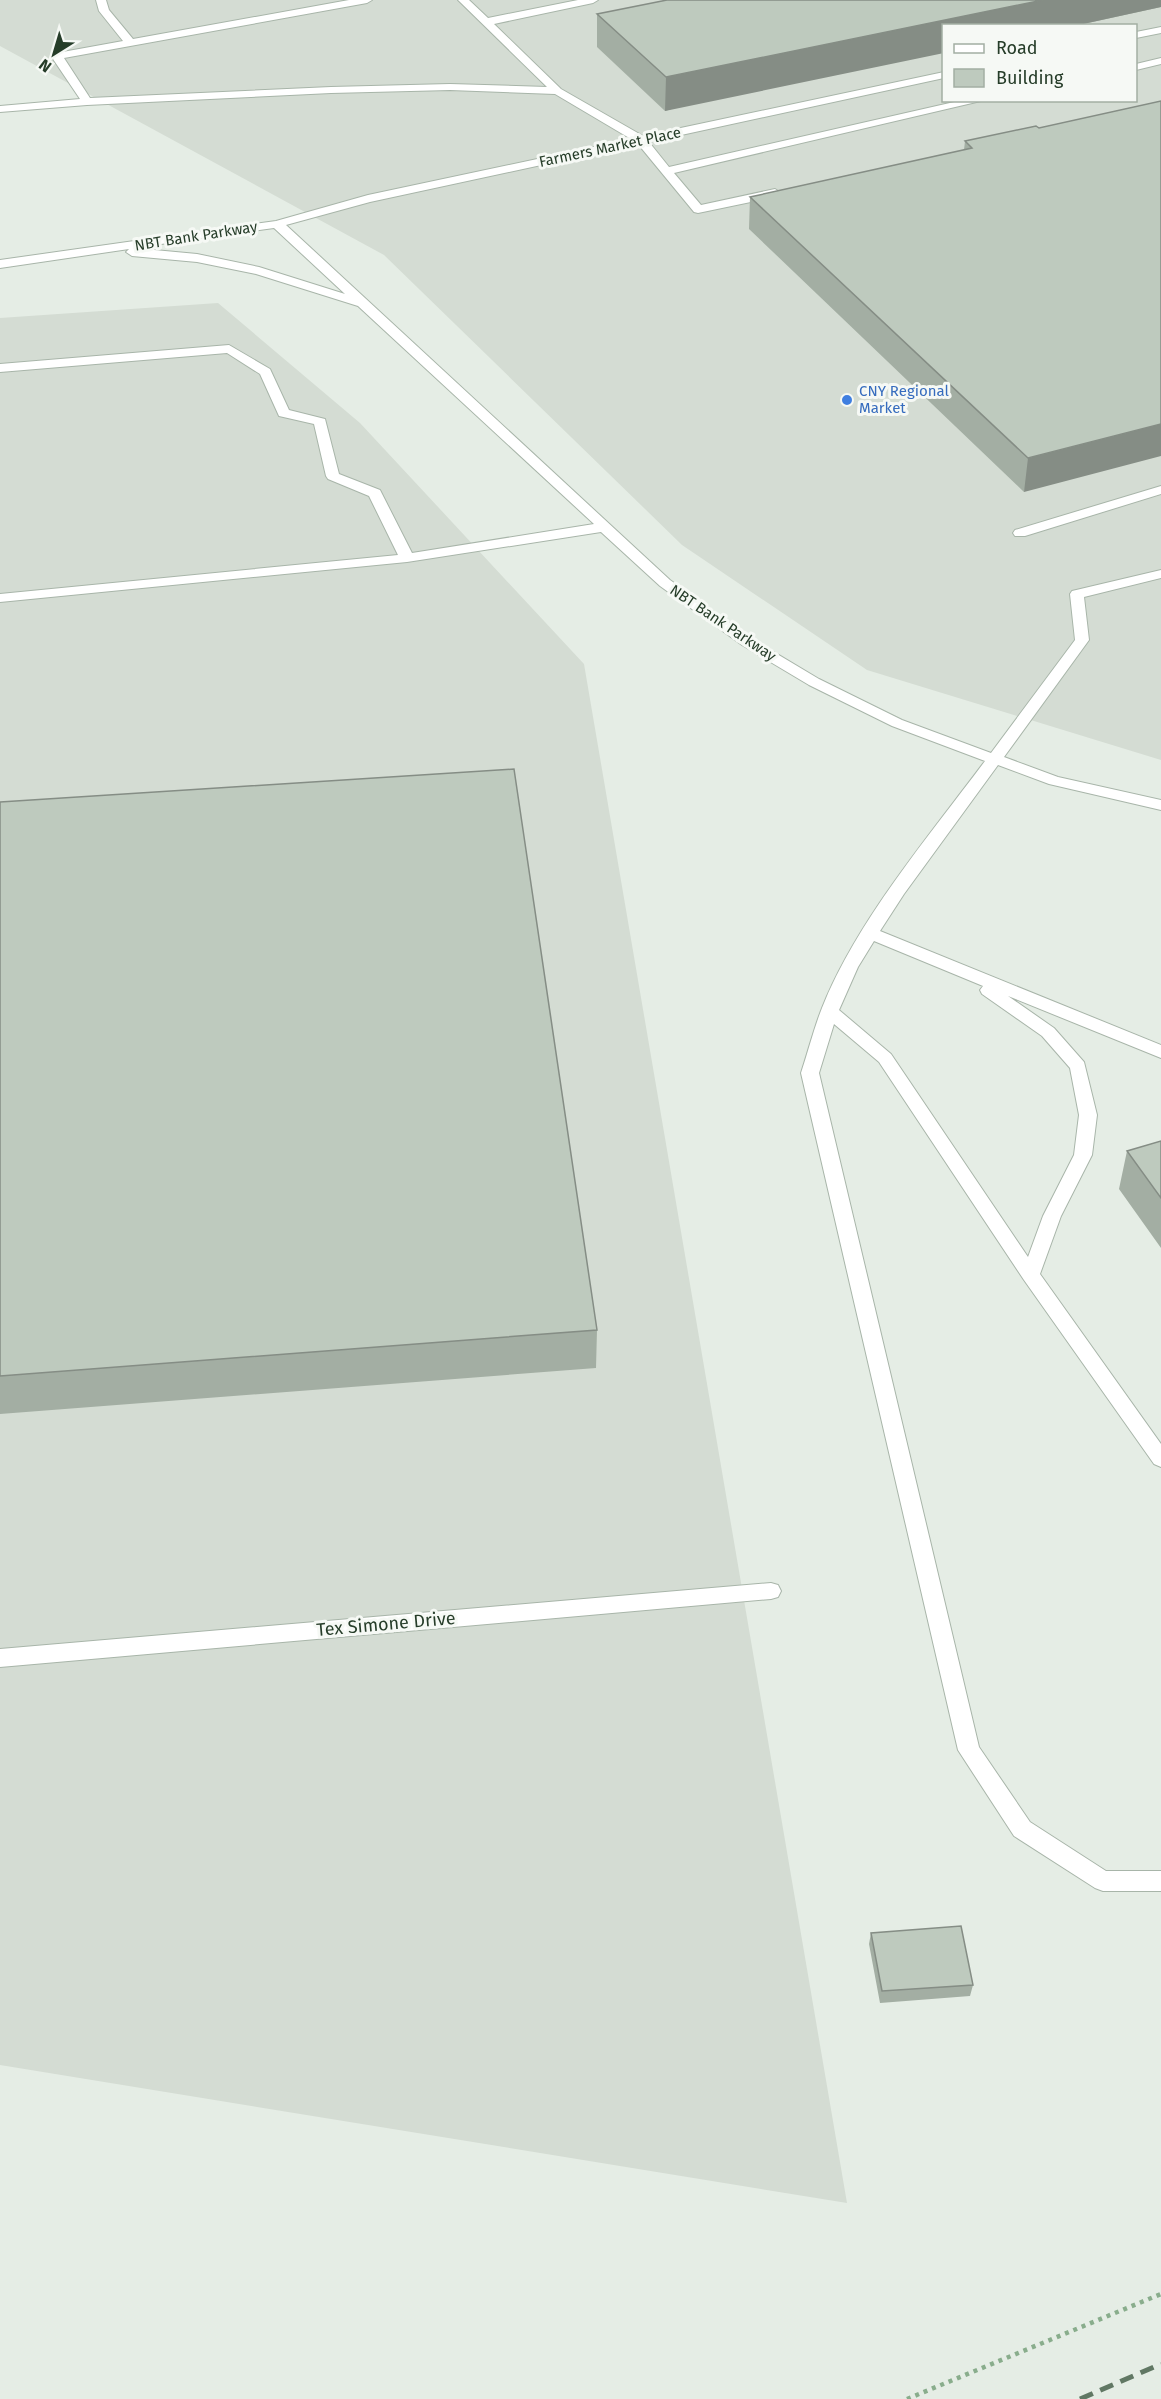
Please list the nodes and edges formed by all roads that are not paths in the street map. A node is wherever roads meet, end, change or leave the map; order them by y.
1 (101, 0) edge
2 (367, 0) edge
3 (463, 0) edge
4 (593, 0) edge
5 (487, 22) junction
6 (1161, 30) edge
7 (1137, 35) edge
8 (131, 43) junction
9 (1161, 61) edge
10 (1137, 67) edge
11 (942, 75) edge
12 (558, 91) junction
13 (87, 102) junction
14 (971, 102) edge
15 (0, 109) edge
16 (641, 140) junction
17 (666, 171) junction
18 (790, 189) edge
19 (277, 224) junction
20 (103, 250) junction
21 (0, 264) edge
22 (367, 304) junction
23 (0, 368) edge
24 (1161, 490) edge
25 (604, 527) junction
26 (1020, 533) dead end
27 (407, 558) junction
28 (1161, 574) edge
29 (0, 598) edge
30 (996, 759) junction
31 (1161, 805) edge
32 (870, 933) junction
33 (962, 972) junction
34 (829, 1010) junction
35 (1161, 1052) edge
36 (1030, 1275) junction
37 (1161, 1459) edge
38 (771, 1591) dead end
39 (0, 1658) edge
40 (1161, 1881) edge

1 - 8 street
2 - 8 street
3 - 5 street
4 - 5 street
5 - 12 street
6 - 7 street
8 - 13 street
9 - 10 street
11 - 16 street, Farmers Market Place
12 - 13 street
12 - 16 street
13 - 15 street
14 - 17 street
16 - 17 street
16 - 19 street, Farmers Market Place
17 - 18 street
19 - 20 street, NBT Bank Parkway
19 - 22 street, NBT Bank Parkway
20 - 21 street, NBT Bank Parkway
20 - 22 street, NBT Bank Parkway
22 - 25 street, NBT Bank Parkway
23 - 27 street
24 - 26 street
25 - 27 street
25 - 30 street, NBT Bank Parkway
27 - 29 street
28 - 30 street
30 - 31 street, NBT Bank Parkway
30 - 32 street
32 - 33 street
32 - 34 street
33 - 35 street
33 - 36 street
34 - 36 street
34 - 40 street
36 - 37 street
38 - 39 street, Tex Simone Drive

